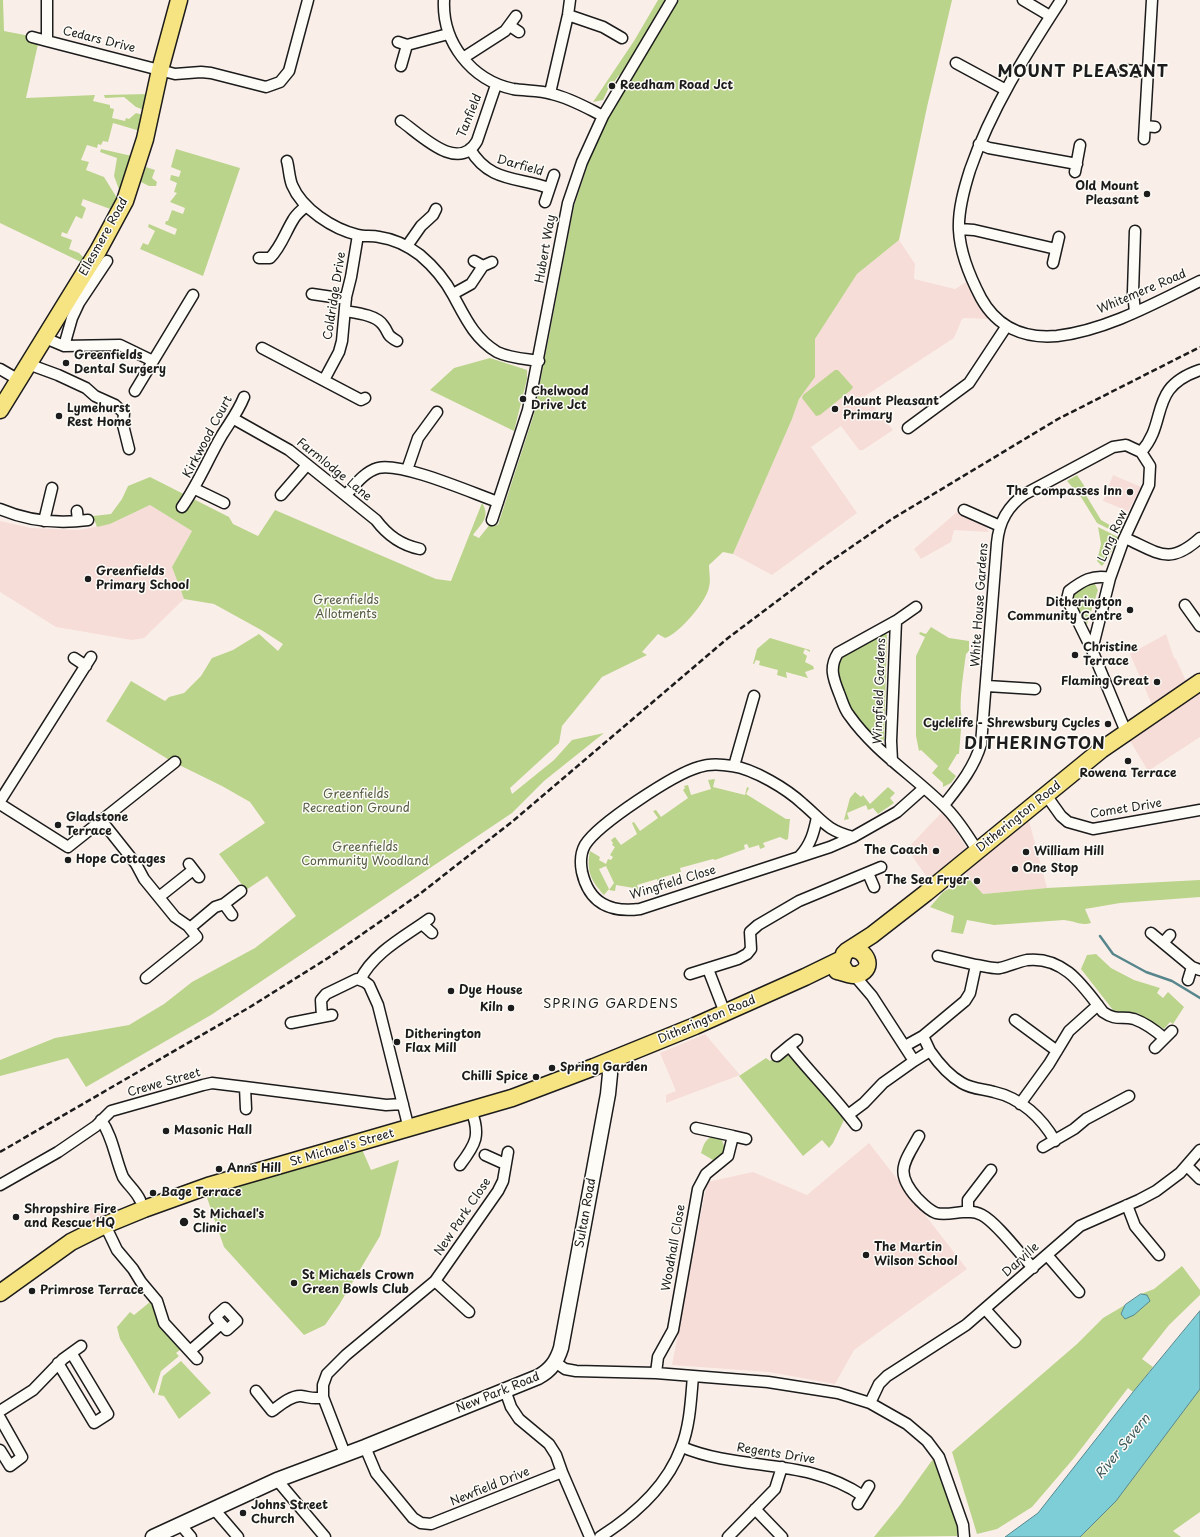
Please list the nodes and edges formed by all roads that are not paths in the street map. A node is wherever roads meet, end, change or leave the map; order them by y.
1 (48, 0) edge
2 (180, 0) edge
3 (308, 0) edge
4 (444, 0) edge
5 (570, 0) edge
6 (672, 0) edge
7 (1023, 0) edge
8 (1060, 0) edge
9 (1152, 0) edge
10 (516, 16) dead end
11 (568, 16) junction
12 (1050, 16) junction
13 (510, 26) junction
14 (519, 32) dead end
15 (448, 34) junction
16 (32, 37) dead end
17 (622, 38) dead end
18 (47, 41) junction
19 (463, 58) junction
20 (957, 63) dead end
21 (401, 66) dead end
22 (160, 70) junction
23 (1124, 70) dead end
24 (1148, 72) junction
25 (496, 85) junction
26 (1006, 90) junction
27 (550, 93) junction
28 (603, 116) junction
29 (401, 120) dead end
30 (1145, 126) junction
31 (1156, 127) dead end
32 (1144, 138) dead end
33 (979, 144) junction
34 (1080, 145) dead end
35 (470, 149) junction
36 (291, 165) dead end
37 (554, 175) dead end
38 (549, 188) junction
39 (545, 202) dead end
40 (306, 206) junction
41 (436, 215) dead end
42 (959, 229) junction
43 (1135, 231) dead end
44 (358, 235) junction
45 (1058, 237) dead end
46 (407, 246) junction
47 (1056, 249) junction
48 (259, 258) dead end
49 (107, 260) dead end
50 (474, 261) dead end
51 (1053, 263) dead end
52 (1200, 281) edge
53 (312, 294) dead end
54 (453, 294) junction
55 (192, 295) dead end
56 (346, 299) junction
57 (345, 311) junction
58 (1135, 312) junction
59 (1006, 327) junction
60 (44, 338) junction
61 (388, 340) dead end
62 (64, 346) junction
63 (262, 348) dead end
64 (153, 361) junction
65 (539, 361) junction
66 (28, 364) junction
67 (0, 369) edge
68 (1200, 370) edge
69 (19, 380) junction
70 (324, 380) junction
71 (134, 392) dead end
72 (244, 397) dead end
73 (365, 398) dead end
74 (0, 410) edge
75 (437, 412) dead end
76 (234, 419) junction
77 (908, 428) dead end
78 (129, 449) dead end
79 (1141, 452) junction
80 (307, 464) junction
81 (407, 470) junction
82 (195, 489) junction
83 (54, 494) dead end
84 (281, 494) dead end
85 (346, 496) junction
86 (498, 502) junction
87 (224, 504) dead end
88 (182, 507) dead end
89 (0, 509) edge
90 (964, 510) dead end
91 (77, 511) dead end
92 (492, 520) dead end
93 (44, 521) junction
94 (1000, 526) junction
95 (1125, 538) junction
96 (1200, 538) edge
97 (414, 551) dead end
98 (1110, 578) junction
99 (1185, 605) dead end
100 (916, 607) dead end
101 (896, 621) junction
102 (1200, 626) edge
103 (1092, 650) junction
104 (74, 658) dead end
105 (1200, 682) edge
106 (986, 686) junction
107 (1034, 689) dead end
108 (754, 696) dead end
109 (1126, 732) junction
110 (892, 761) junction
111 (175, 762) dead end
112 (734, 766) junction
113 (924, 788) junction
114 (1046, 795) junction
115 (0, 801) edge
116 (0, 804) edge
117 (944, 805) junction
118 (1200, 810) edge
119 (817, 817) junction
120 (101, 820) junction
121 (853, 837) junction
122 (977, 850) junction
123 (798, 857) junction
124 (881, 867) dead end
125 (194, 870) dead end
126 (868, 873) junction
127 (874, 887) dead end
128 (241, 891) dead end
129 (159, 897) junction
130 (224, 904) junction
131 (232, 915) dead end
132 (190, 928) junction
133 (432, 933) dead end
134 (1150, 933) dead end
135 (1170, 935) dead end
136 (1163, 943) junction
137 (938, 956) dead end
138 (854, 963) junction
139 (976, 964) junction
140 (708, 969) junction
141 (1196, 969) edge
142 (690, 974) dead end
143 (146, 978) dead end
144 (360, 980) junction
145 (1188, 980) dead end
146 (872, 996) junction
147 (1098, 1005) junction
148 (725, 1013) junction
149 (1015, 1020) dead end
150 (291, 1023) dead end
151 (923, 1036) junction
152 (797, 1040) dead end
153 (789, 1046) junction
154 (905, 1046) junction
155 (1155, 1048) dead end
156 (930, 1050) junction
157 (1057, 1050) junction
158 (777, 1056) dead end
159 (914, 1061) junction
160 (608, 1062) junction
161 (245, 1087) junction
162 (1108, 1096) dead end
163 (1129, 1096) dead end
164 (403, 1104) junction
165 (1020, 1104) junction
166 (1114, 1105) junction
167 (246, 1109) dead end
168 (471, 1110) junction
169 (848, 1115) junction
170 (101, 1120) junction
171 (856, 1125) dead end
172 (696, 1128) dead end
173 (410, 1129) junction
174 (733, 1136) junction
175 (919, 1136) dead end
176 (746, 1139) dead end
177 (1055, 1141) junction
178 (1043, 1147) dead end
179 (1200, 1150) edge
180 (508, 1152) dead end
181 (485, 1155) dead end
182 (505, 1164) junction
183 (460, 1165) dead end
184 (1187, 1166) junction
185 (991, 1170) dead end
186 (1200, 1179) edge
187 (0, 1185) edge
188 (140, 1200) dead end
189 (1127, 1205) junction
190 (968, 1212) junction
191 (105, 1225) junction
192 (1159, 1254) dead end
193 (1047, 1255) junction
194 (1033, 1268) junction
195 (435, 1281) junction
196 (1079, 1292) dead end
197 (0, 1293) edge
198 (985, 1309) junction
199 (470, 1312) dead end
200 (221, 1324) dead end
201 (1015, 1342) dead end
202 (81, 1346) dead end
203 (190, 1351) junction
204 (72, 1354) junction
205 (197, 1359) dead end
206 (555, 1362) junction
207 (58, 1363) junction
208 (656, 1373) junction
209 (693, 1376) junction
210 (505, 1390) junction
211 (256, 1391) dead end
212 (323, 1396) junction
213 (870, 1402) junction
214 (0, 1412) edge
215 (0, 1418) edge
216 (365, 1447) junction
217 (682, 1447) junction
218 (0, 1450) edge
219 (346, 1454) junction
220 (782, 1467) junction
221 (562, 1472) junction
222 (277, 1480) junction
223 (869, 1486) dead end
224 (214, 1508) junction
225 (755, 1509) junction
226 (180, 1524) junction
227 (153, 1537) edge
228 (191, 1537) edge
229 (238, 1537) edge
230 (326, 1537) edge
231 (590, 1537) edge
232 (600, 1537) edge
233 (728, 1537) edge
234 (782, 1537) edge
235 (964, 1537) edge

1 - 18 street, Cedars Drive
2 - 22 main road, Ellesmere Road
3 - 22 street, Cedars Drive
4 - 15 street
5 - 11 street
6 - 28 street, Hubert Way
7 - 12 street
8 - 12 street
9 - 24 street
10 - 13 street
11 - 17 street
11 - 27 street
12 - 26 street
13 - 14 street
13 - 19 street
15 - 19 street
15 - 21 street
16 - 18 street
18 - 22 street, Cedars Drive
19 - 25 street
20 - 26 street
22 - 60 main road, Ellesmere Road
23 - 24 street
24 - 30 street
25 - 27 street
25 - 35 street, Tanfield
26 - 33 street
27 - 28 street
28 - 65 street, Hubert Way
29 - 35 street, Tanfield
30 - 31 street
30 - 32 street
33 - 34 street
33 - 42 street
35 - 38 street, Darfield
36 - 40 street
37 - 38 street, Darfield
38 - 39 street, Darfield
40 - 44 street
40 - 48 street
41 - 46 street
42 - 47 street
42 - 59 street
43 - 58 street
44 - 46 street
44 - 56 street, Coldridge Drive
45 - 47 street
46 - 54 street
47 - 51 street
49 - 62 street, Ellesmere Road
50 - 54 street
52 - 58 street, Whitemere Road
53 - 56 street
54 - 65 street
55 - 64 street
56 - 57 street, Coldridge Drive
57 - 61 street
57 - 70 street, Coldridge Drive
58 - 59 street, Whitemere Road
59 - 77 street
60 - 62 street
60 - 66 main road, Ellesmere Road
62 - 64 street
63 - 70 street
64 - 71 street
65 - 86 street, Hubert Way
66 - 69 main road, Ellesmere Road
66 - 78 street
67 - 69 street
68 - 79 street
69 - 74 main road, Ellesmere Road
70 - 73 street
72 - 76 street, Kirkwood Court
75 - 81 street
76 - 80 street, Farmlodge Lane
76 - 82 street, Kirkwood Court
79 - 94 street, White House Gardens
79 - 95 street, Long Row
80 - 84 street
80 - 85 street, Farmlodge Lane
81 - 85 street
81 - 86 street
82 - 87 street, Kirkwood Court
82 - 88 street, Kirkwood Court
83 - 93 street
85 - 97 street, Farmlodge Lane
86 - 92 street, Hubert Way
89 - 93 street
90 - 94 street
91 - 93 street
94 - 106 street, White House Gardens
95 - 96 street
95 - 98 street, Long Row
98 - 103 street, Long Row
98 - 103 street
99 - 102 street
100 - 101 street, Wingfield Gardens
101 - 110 street, Wingfield Gardens
101 - 110 street, Wingfield Gardens
103 - 109 street
104 - 115 street
105 - 109 main road, Ditherington Road
106 - 107 street
106 - 117 street, White House Gardens
108 - 112 street
109 - 114 main road, Ditherington Road
110 - 113 street, Wingfield Gardens
111 - 120 street
112 - 119 street, Wingfield Close
112 - 123 street, Wingfield Close
113 - 117 street, Wingfield Gardens
113 - 121 street, Wingfield Close
114 - 118 street, Comet Drive
114 - 122 main road, Ditherington Road
116 - 120 street
117 - 122 street, Wingfield Gardens
119 - 121 street, Wingfield Close
119 - 123 street
120 - 129 street
121 - 123 street, Wingfield Close
122 - 138 main road, Ditherington Road
124 - 126 street
125 - 129 street
126 - 127 street
126 - 140 street
128 - 130 street
129 - 132 street
130 - 131 street
130 - 132 street
132 - 143 street
133 - 144 street
134 - 136 street
135 - 136 street
136 - 141 street
137 - 139 street
138 - 146 street
138 - 146 street
138 - 148 main road, Ditherington Road
139 - 147 street
139 - 151 street
140 - 142 street
140 - 148 street
141 - 145 street
144 - 150 street
144 - 164 street
146 - 154 street
147 - 155 street
147 - 157 street
148 - 160 main road, Ditherington Road
149 - 157 street
151 - 154 street
151 - 156 street
152 - 153 street
153 - 158 street
153 - 169 street
154 - 159 street
156 - 159 street
156 - 165 street
157 - 165 street
159 - 169 street
160 - 168 main road, St Michael's Street
160 - 206 street, Sultan Road
161 - 164 street, Crewe Street
161 - 167 street
161 - 170 street, Crewe Street
162 - 166 street
163 - 166 street
164 - 173 street
165 - 177 street
166 - 177 street
168 - 173 main road, St Michael's Street
168 - 183 street
169 - 171 street
170 - 187 street, Crewe Street
170 - 188 street
172 - 174 street
173 - 191 main road, St Michael's Street
174 - 176 street
174 - 208 street, Woodhall Close
175 - 190 street
177 - 178 street
179 - 184 street, Darville
180 - 182 street, New Park Close
181 - 182 street
182 - 195 street, New Park Close
184 - 186 street
184 - 189 street, Darville
185 - 190 street
189 - 192 street
189 - 193 street, Darville
190 - 194 street
191 - 197 main road, St Michael's Street
191 - 203 street
193 - 194 street, Darville
193 - 196 street
194 - 198 street, Darville
195 - 199 street
195 - 212 street, New Park Close
198 - 201 street
198 - 213 street, Darville
200 - 203 street
202 - 204 street
203 - 205 street
204 - 207 street
204 - 207 street
206 - 208 street
206 - 210 street, New Park Road
207 - 214 street
208 - 209 street
209 - 213 street
209 - 217 street
210 - 216 street, New Park Road
210 - 221 street
211 - 212 street
212 - 219 street
213 - 235 street
215 - 218 street
216 - 219 street, New Park Road
216 - 221 street, Newfield Drive
217 - 220 street, Regents Drive
217 - 232 street
219 - 222 street, New Park Road
220 - 223 street, Regents Drive
220 - 225 street
221 - 231 street
222 - 224 street, New Park Road
222 - 230 street
224 - 226 street, New Park Road
224 - 229 street
225 - 233 street
225 - 234 street
226 - 227 street, New Park Road
226 - 228 street

